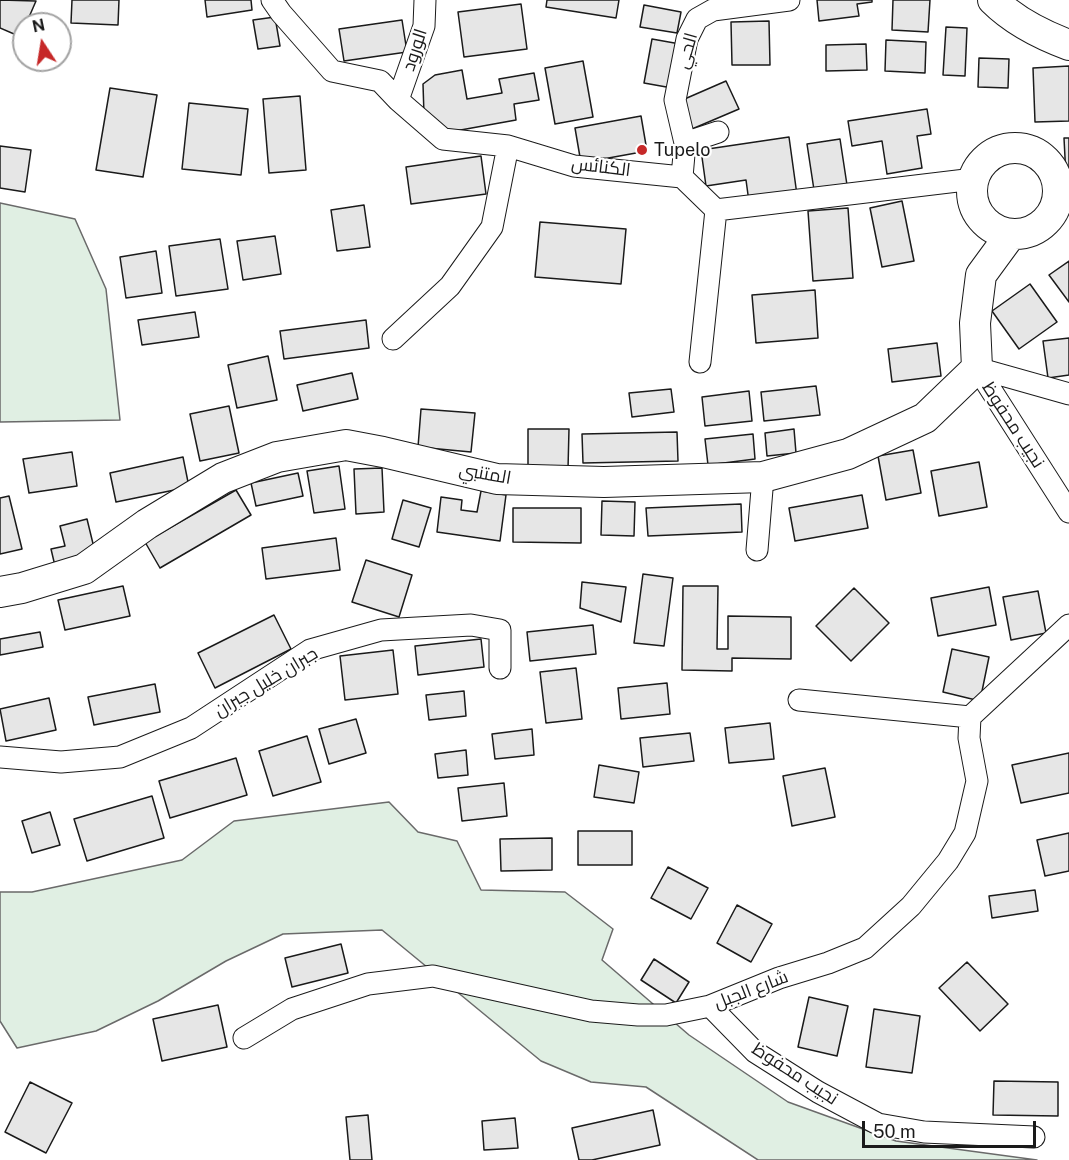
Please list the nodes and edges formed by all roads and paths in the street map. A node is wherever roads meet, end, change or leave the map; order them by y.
1 (272, 0) edge
2 (425, 0) edge
3 (789, 0) edge
4 (993, 0) edge
5 (1069, 45) edge
6 (398, 99) junction
7 (718, 132) dead end
8 (686, 143) junction
9 (508, 146) junction
10 (682, 177) junction
11 (974, 179) junction
12 (1064, 195) edge
13 (716, 210) junction
14 (1011, 234) junction
15 (393, 339) dead end
16 (700, 362) dead end
17 (977, 368) junction
18 (1069, 394) edge
19 (763, 477) junction
20 (1069, 512) edge
21 (758, 550) dead end
22 (0, 592) edge
23 (1069, 625) edge
24 (500, 668) dead end
25 (800, 700) dead end
26 (970, 717) junction
27 (0, 757) edge
28 (710, 1006) junction
29 (244, 1038) dead end
30 (1034, 1137) dead end

1 - 6 street, الكنائس
2 - 6 street, الورود
3 - 8 street, الحي
4 - 5 street
6 - 9 street, الكنائس
7 - 8 street
8 - 10 street, الحي
9 - 10 street, الكنائس
9 - 15 street
10 - 13 street
11 - 12 street
11 - 13 street
11 - 14 street
12 - 14 street
13 - 16 street
14 - 17 street, نجيب محفوظ
17 - 18 street
17 - 19 street, المتنبي
17 - 20 street, نجيب محفوظ
19 - 21 street
19 - 22 street, المتنبي
23 - 26 street
24 - 27 street, جبران خليل جبران
25 - 26 street
26 - 28 street, شارع الجبل
28 - 29 street, شارع الجبل
28 - 30 street, نجيب محفوظ

